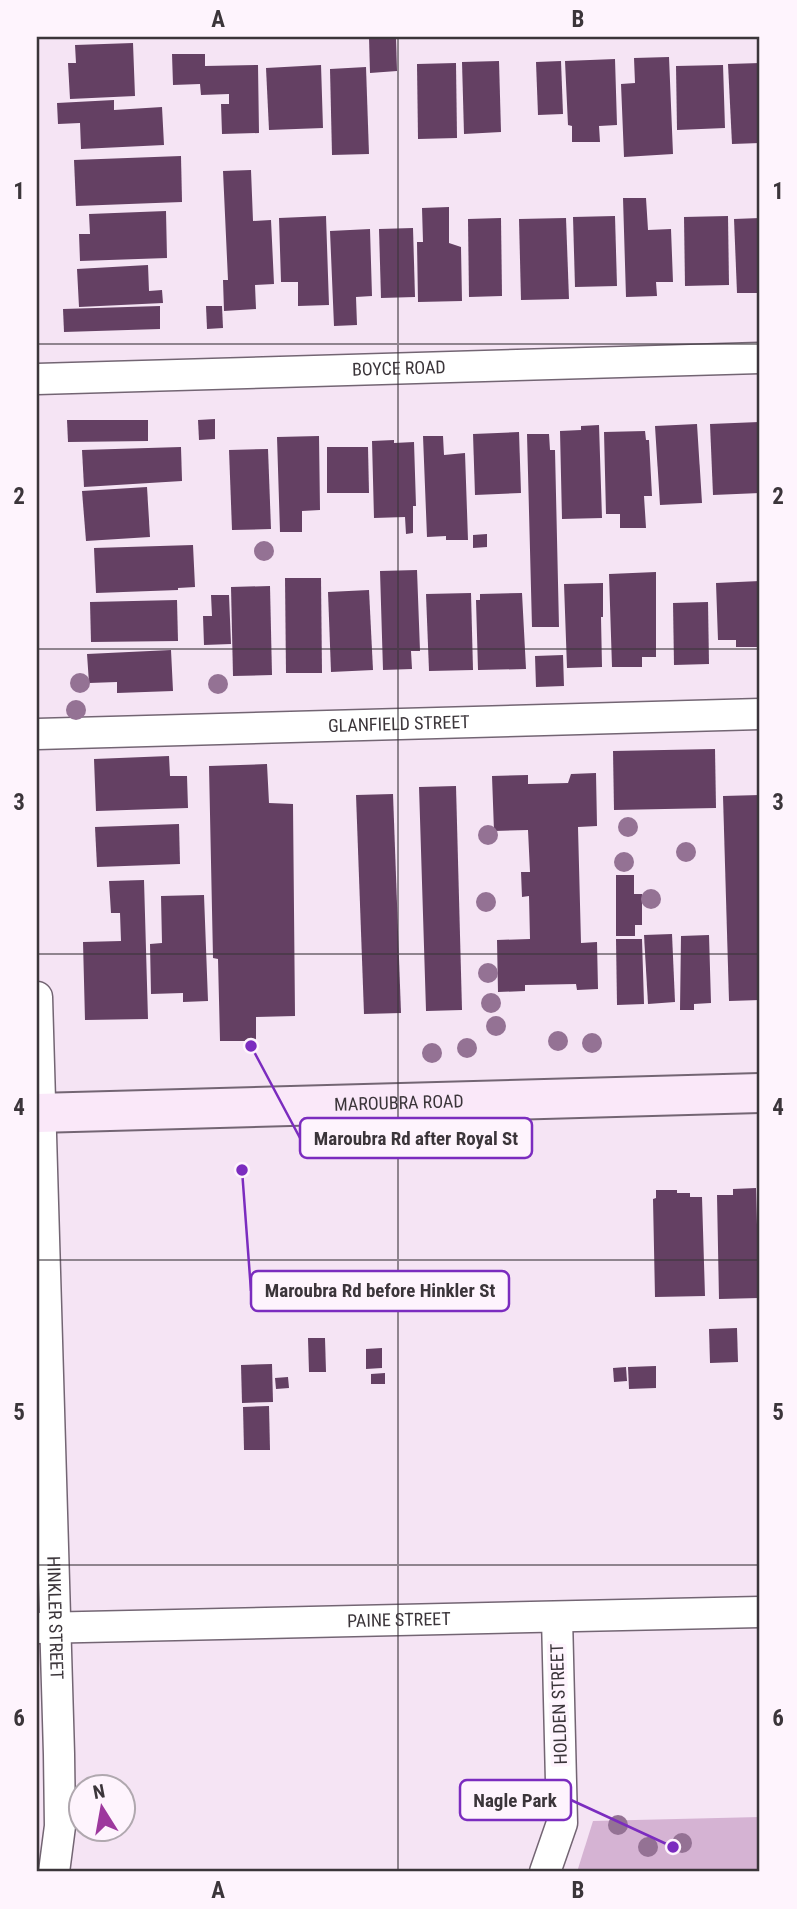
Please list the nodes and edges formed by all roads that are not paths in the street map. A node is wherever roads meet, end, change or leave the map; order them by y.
1 (760, 358) edge
2 (37, 379) edge
3 (760, 714) edge
4 (37, 734) edge
5 (37, 997) edge
6 (760, 1093) edge
7 (38, 1113) edge
8 (760, 1612) edge
9 (557, 1617) junction
10 (46, 1628) edge
11 (54, 1872) edge
12 (545, 1872) edge

1 - 2 street, BOYCE ROAD
3 - 4 street, GLANFIELD STREET
5 - 7 street, HINKLER STREET
6 - 7 main road, MAROUBRA ROAD
7 - 10 street, HINKLER STREET
8 - 9 street, PAINE STREET
9 - 10 street, PAINE STREET
9 - 12 street, HOLDEN STREET
10 - 11 street, HINKLER STREET

